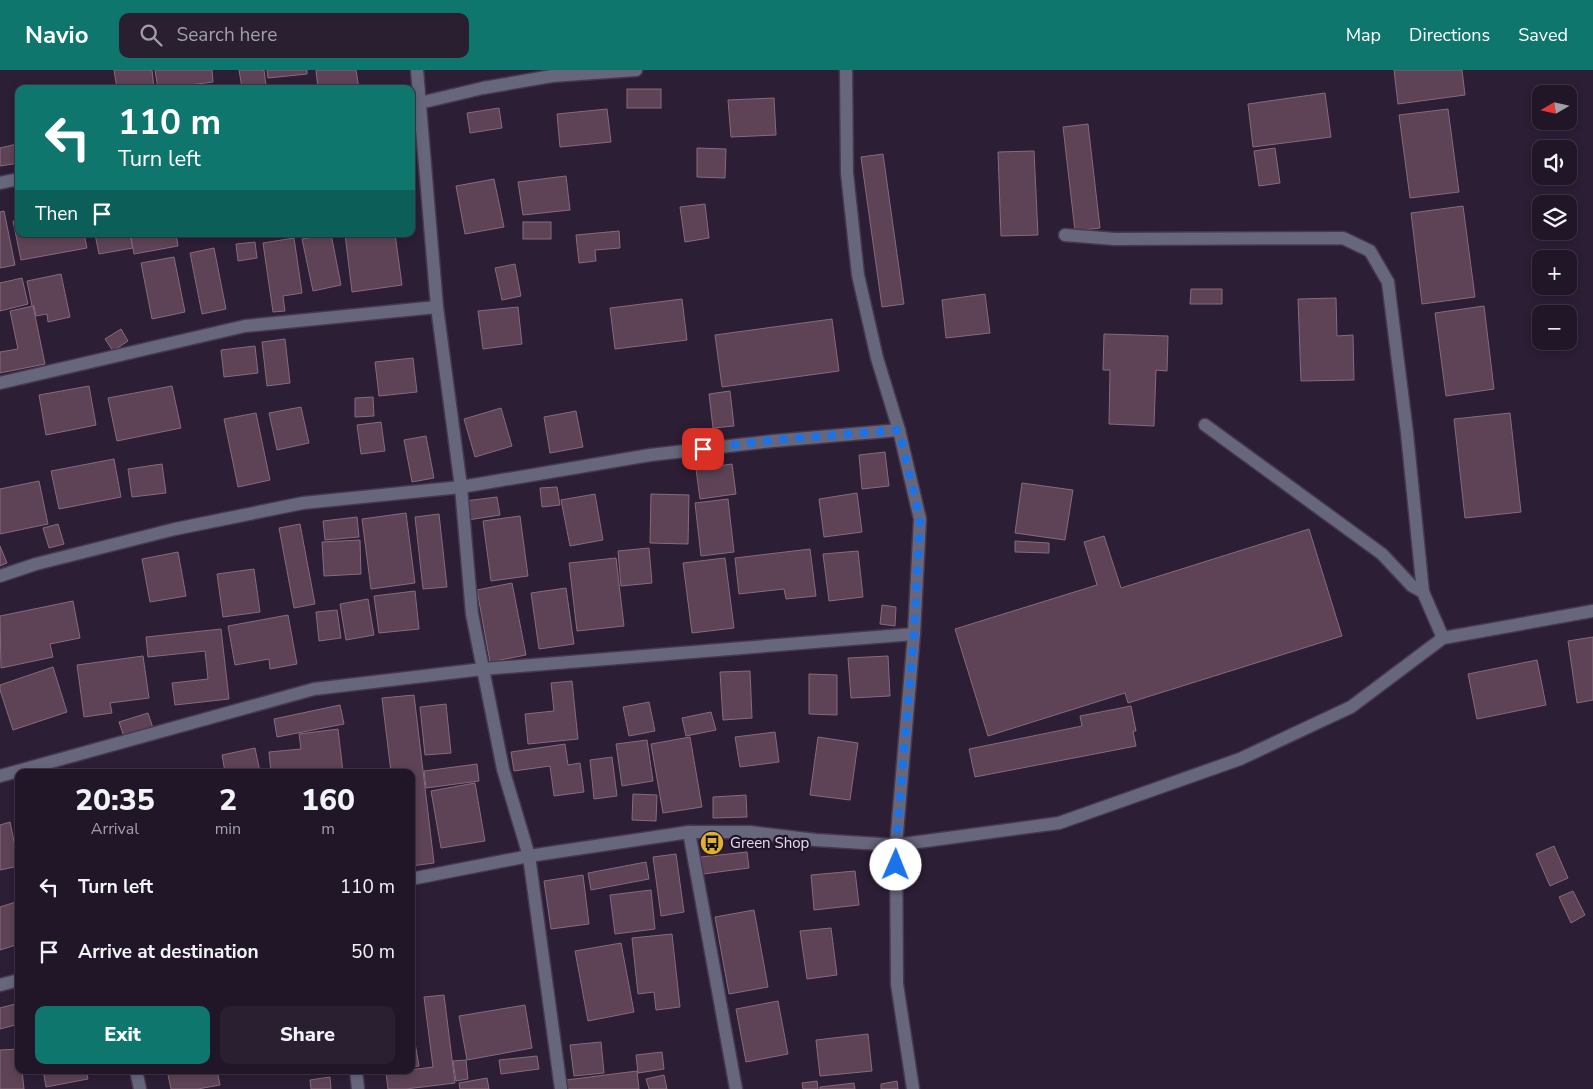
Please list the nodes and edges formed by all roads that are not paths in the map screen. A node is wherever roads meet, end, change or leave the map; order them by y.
1 (417, 70) edge
2 (636, 70) edge
3 (846, 70) edge
4 (415, 104) edge
5 (15, 180) edge
6 (0, 183) edge
7 (1065, 236) dead end
8 (437, 307) junction
9 (0, 384) edge
10 (1205, 425) dead end
11 (899, 430) junction
12 (461, 487) junction
13 (0, 576) edge
14 (1423, 592) junction
15 (1593, 611) edge
16 (914, 634) junction
17 (1443, 638) junction
18 (483, 668) junction
19 (26, 769) edge
20 (15, 772) edge
21 (0, 776) edge
22 (689, 832) junction
23 (896, 845) junction
24 (529, 856) junction
25 (415, 878) edge
26 (15, 981) edge
27 (0, 985) edge
28 (137, 1074) edge
29 (356, 1074) edge
30 (140, 1089) edge
31 (358, 1089) edge
32 (561, 1089) edge
33 (736, 1089) edge
34 (913, 1089) edge

1 - 4 street
2 - 4 street
3 - 11 street
4 - 8 street
5 - 6 street
7 - 14 street
8 - 9 street
8 - 12 street
10 - 14 street
11 - 12 street
11 - 16 street
12 - 13 street
12 - 18 street
14 - 17 street
15 - 17 street
16 - 18 street
16 - 23 street
17 - 23 street
18 - 19 street
18 - 24 street
20 - 21 street
22 - 23 street
22 - 24 street
22 - 33 street
23 - 34 street
24 - 25 street
24 - 32 street
26 - 27 street
28 - 30 street
29 - 31 street

